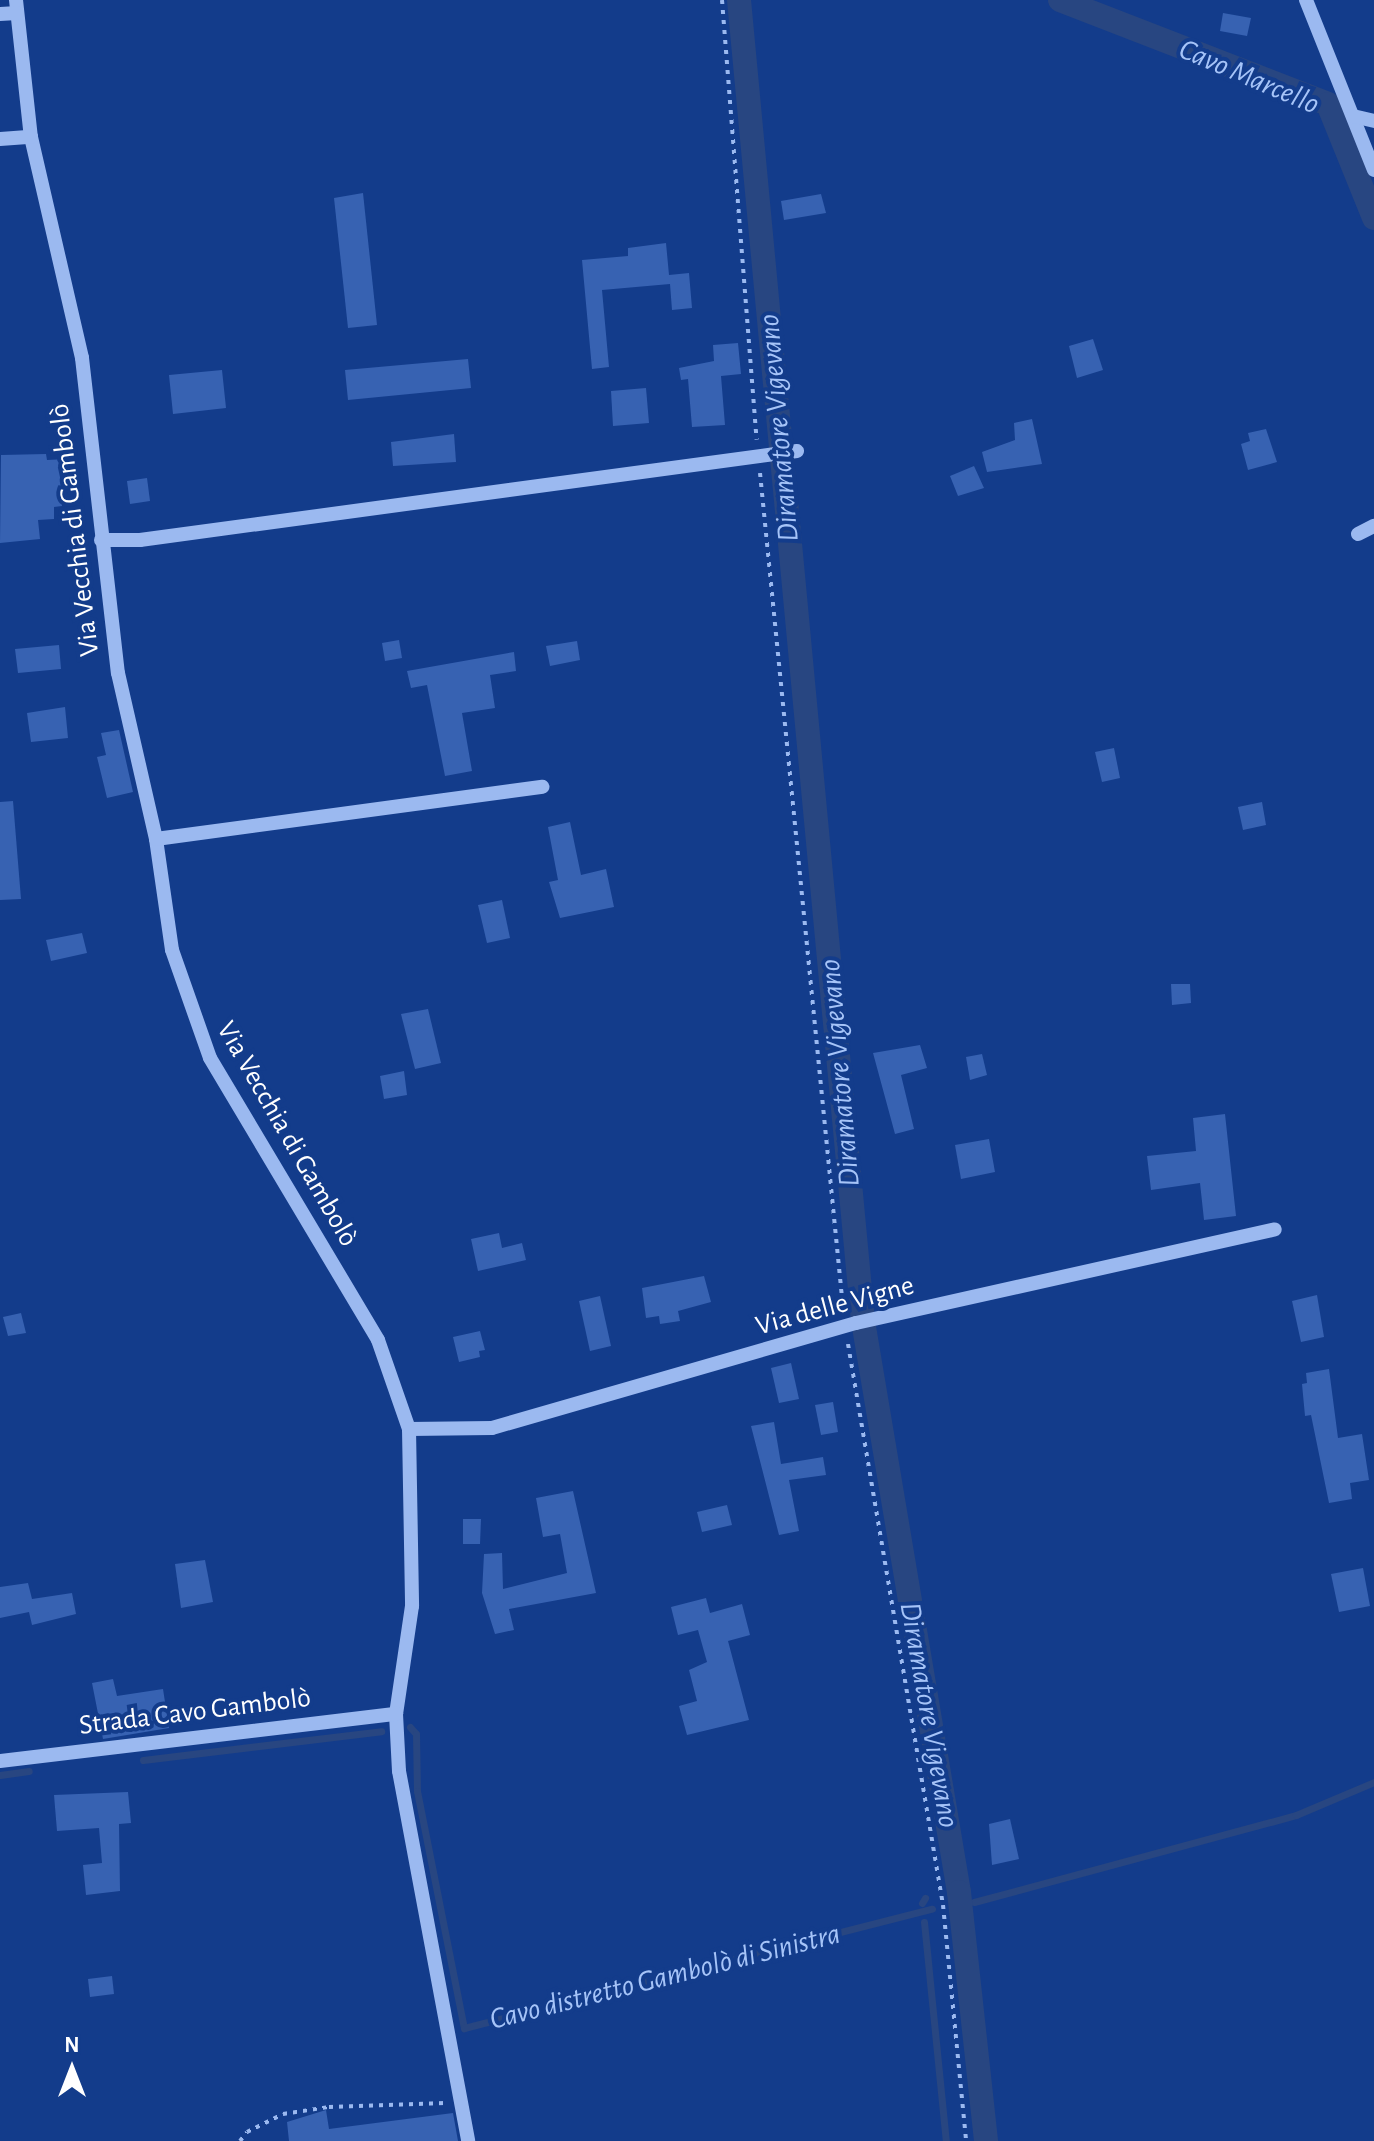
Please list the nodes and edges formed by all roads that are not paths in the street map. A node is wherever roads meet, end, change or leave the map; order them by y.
1 (1306, 0) edge
2 (16, 6) edge
3 (0, 14) edge
4 (1353, 116) junction
5 (1374, 121) edge
6 (31, 137) junction
7 (0, 139) edge
8 (1374, 170) edge
9 (797, 451) dead end
10 (1374, 526) edge
11 (1358, 534) dead end
12 (101, 540) junction
13 (543, 787) dead end
14 (156, 839) junction
15 (1275, 1229) dead end
16 (409, 1429) junction
17 (396, 1714) junction
18 (0, 1761) edge
19 (468, 2141) edge

1 - 4 street
2 - 3 street
2 - 6 street, Via Vecchia di Gambolò
4 - 5 street
4 - 8 street
6 - 7 street
6 - 12 street, Via Vecchia di Gambolò
9 - 12 street
10 - 11 street
12 - 14 street, Via Vecchia di Gambolò
13 - 14 street
14 - 16 street, Via Vecchia di Gambolò
15 - 16 street, Via delle Vigne
16 - 17 street, Via Vecchia di Gambolò
17 - 18 street, Strada Cavo Gambolò
17 - 19 street, Via Vecchia di Gambolò

